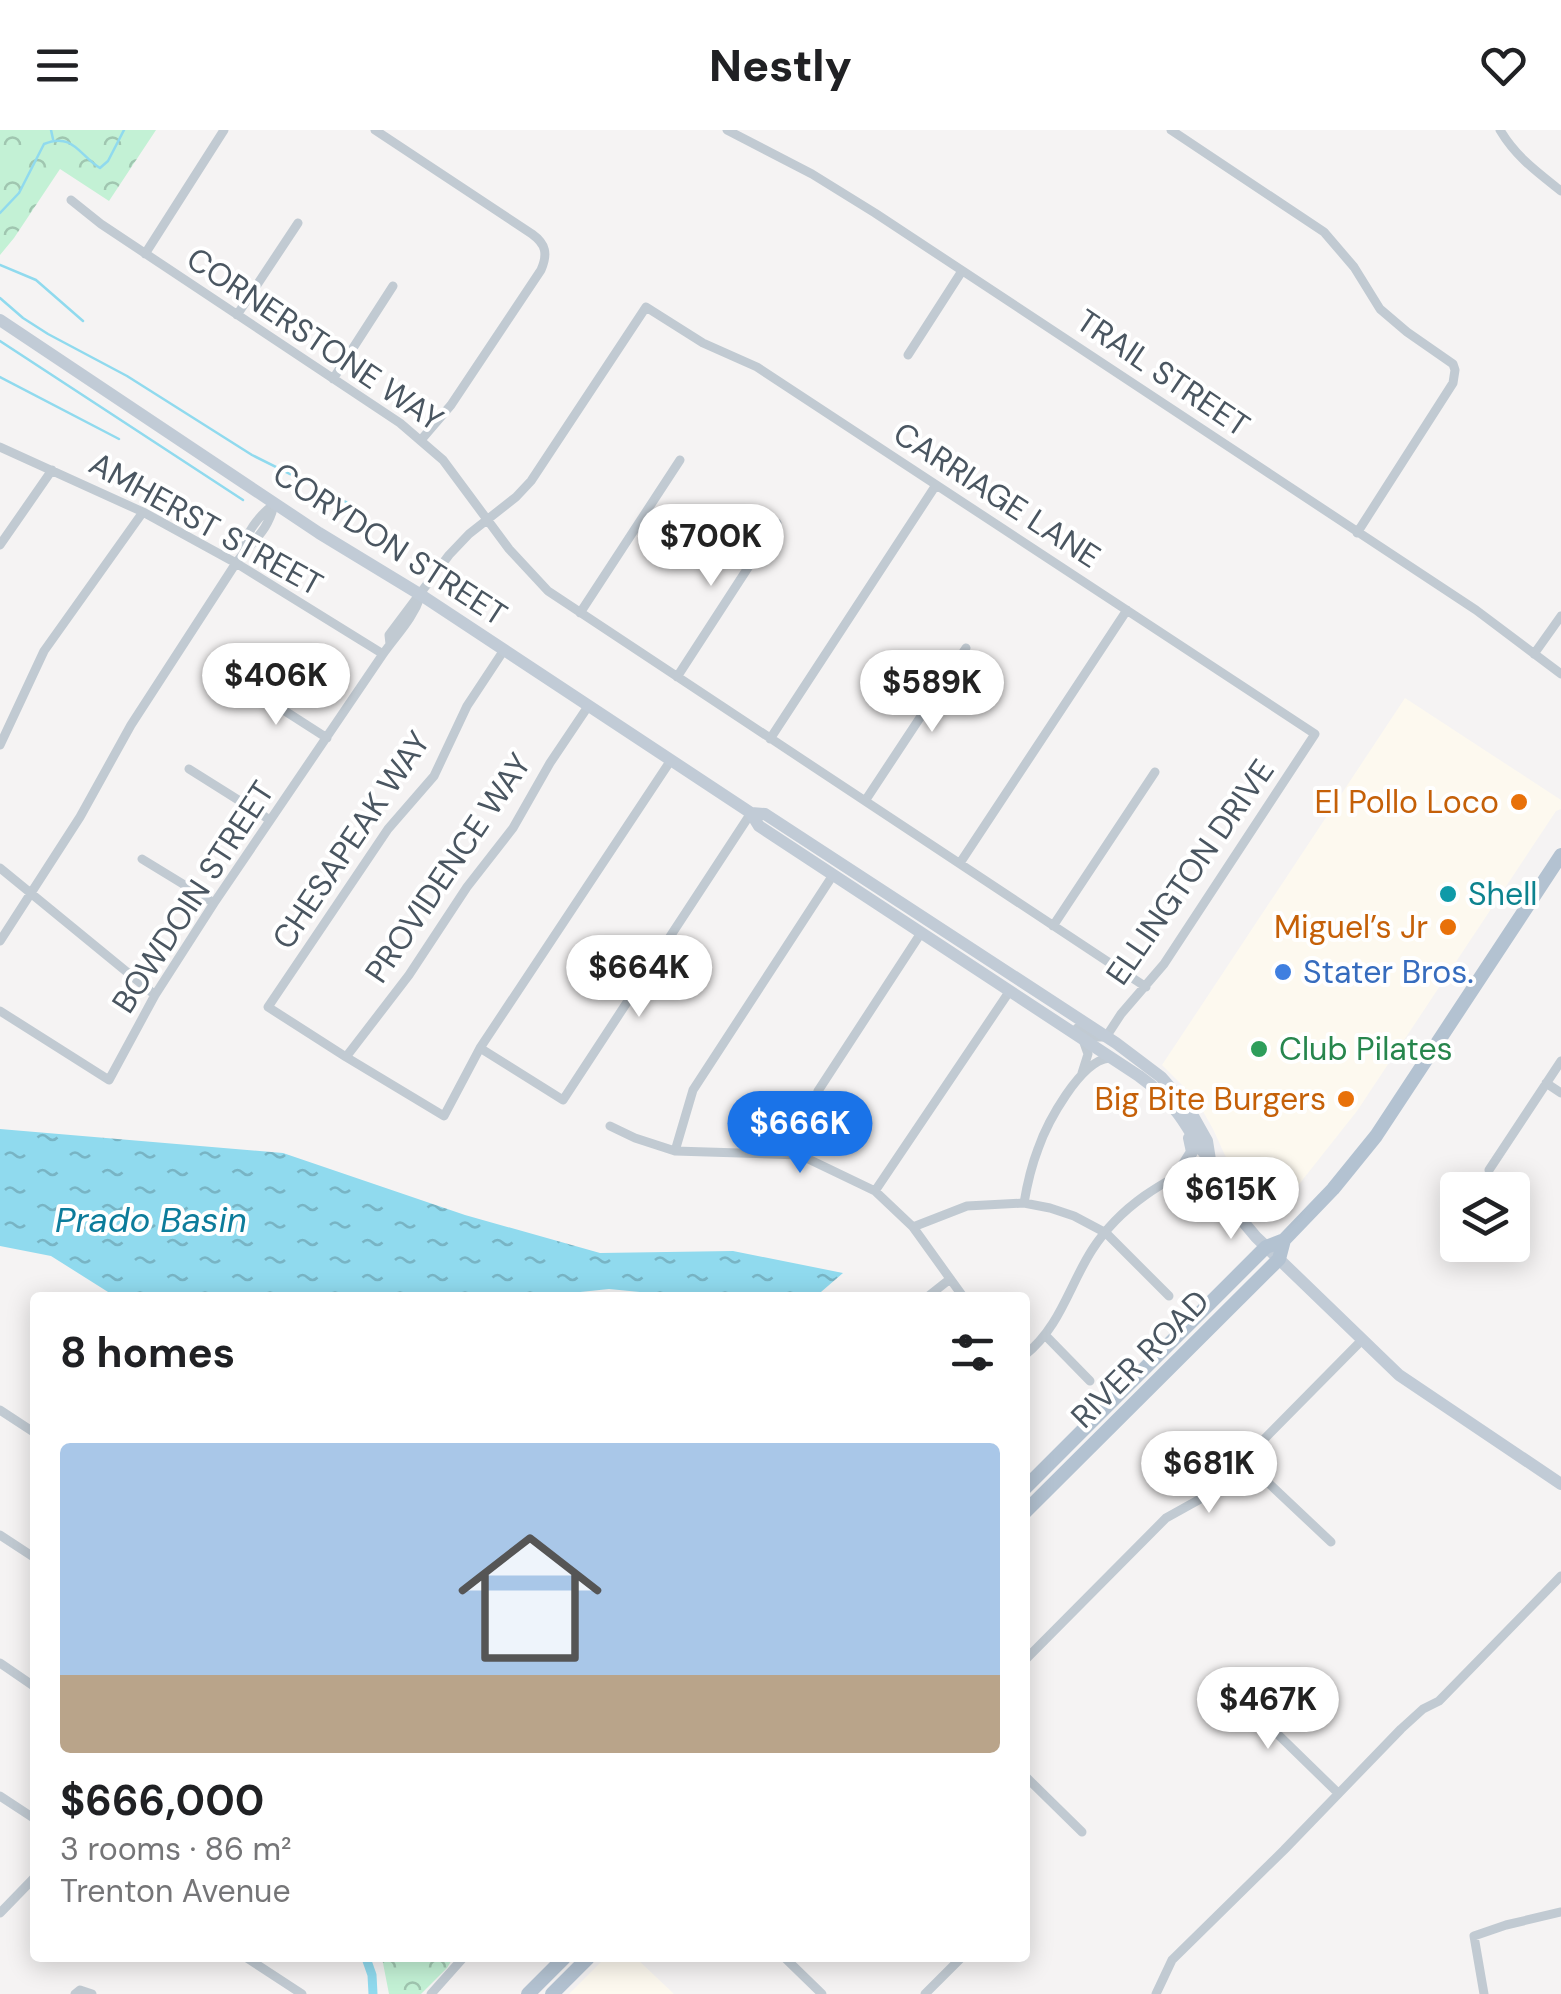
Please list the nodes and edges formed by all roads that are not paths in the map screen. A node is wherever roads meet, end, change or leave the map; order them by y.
1 (224, 130) edge
2 (375, 130) edge
3 (726, 130) edge
4 (1171, 130) edge
5 (1500, 130) edge
6 (1560, 187) edge
7 (71, 200) dead end
8 (298, 222) dead end
9 (144, 254) junction
10 (962, 270) junction
11 (393, 286) dead end
12 (646, 307) joint
13 (237, 315) junction
14 (0, 320) edge
15 (908, 354) dead end
16 (333, 379) junction
17 (421, 440) junction
18 (0, 447) edge
19 (680, 460) dead end
20 (52, 470) junction
21 (936, 485) junction
22 (274, 504) junction
23 (144, 512) junction
24 (488, 520) junction
25 (777, 523) dead end
26 (1357, 532) junction
27 (0, 545) edge
28 (236, 563) junction
29 (422, 594) junction
30 (1127, 610) junction
31 (580, 612) junction
32 (1561, 616) edge
33 (966, 648) dead end
34 (504, 650) junction
35 (383, 654) junction
36 (1534, 654) junction
37 (1561, 674) edge
38 (677, 677) junction
39 (246, 686) dead end
40 (589, 705) junction
41 (1315, 734) joint
42 (328, 738) junction
43 (770, 739) junction
44 (0, 745) edge
45 (671, 760) junction
46 (189, 770) dead end
47 (1155, 772) dead end
48 (864, 801) junction
49 (751, 813) junction
50 (270, 820) junction
51 (1561, 855) edge
52 (142, 859) dead end
53 (960, 863) junction
54 (0, 868) edge
55 (1556, 874) edge
56 (832, 875) junction
57 (31, 894) junction
58 (214, 903) junction
59 (1052, 926) junction
60 (921, 933) junction
61 (0, 942) edge
62 (1146, 987) junction
63 (1009, 992) junction
64 (155, 995) junction
65 (0, 1011) edge
66 (1056, 1020) junction
67 (1106, 1037) junction
68 (1082, 1039) junction
69 (480, 1048) junction
70 (346, 1057) junction
71 (1111, 1058) junction
72 (1561, 1061) edge
73 (1081, 1075) junction
74 (1546, 1083) junction
75 (1561, 1094) edge
76 (1178, 1113) junction
77 (610, 1126) dead end
78 (675, 1151) junction
79 (800, 1154) junction
80 (1210, 1160) junction
81 (1489, 1170) dead end
82 (1178, 1174) junction
83 (875, 1191) junction
84 (1024, 1204) junction
85 (1230, 1206) junction
86 (913, 1227) junction
87 (1106, 1232) junction
88 (1284, 1240) junction
89 (1266, 1248) junction
90 (1279, 1259) junction
91 (950, 1280) junction
92 (934, 1292) edge
93 (959, 1292) edge
94 (1169, 1296) dead end
95 (1046, 1336) junction
96 (1362, 1340) junction
97 (1030, 1351) edge
98 (1090, 1381) dead end
99 (0, 1410) edge
100 (30, 1430) edge
101 (1243, 1459) junction
102 (1030, 1483) edge
103 (1561, 1484) edge
104 (1030, 1507) edge
105 (0, 1535) edge
106 (1332, 1542) dead end
107 (30, 1555) edge
108 (1561, 1576) edge
109 (1030, 1655) edge
110 (0, 1664) edge
111 (30, 1684) edge
112 (1225, 1684) dead end
113 (1030, 1781) edge
114 (1338, 1793) junction
115 (0, 1796) edge
116 (30, 1816) edge
117 (1082, 1832) dead end
118 (30, 1881) edge
119 (1561, 1912) edge
120 (0, 1913) edge
121 (252, 1962) edge
122 (459, 1962) edge
123 (560, 1962) edge
124 (584, 1962) edge
125 (789, 1962) edge
126 (957, 1962) edge
127 (78, 1992) edge
128 (92, 1994) edge
129 (302, 1994) edge
130 (431, 1994) edge
131 (528, 1994) edge
132 (552, 1994) edge
133 (822, 1994) edge
134 (925, 1994) edge
135 (1156, 1994) edge
136 (1484, 1994) edge

1 - 9 street
2 - 17 street
3 - 10 street, TRAIL STREET
4 - 26 street
5 - 6 street
7 - 9 street, CORNERSTONE WAY
8 - 13 street
9 - 13 street, CORNERSTONE WAY
10 - 15 street
10 - 26 street, TRAIL STREET
11 - 16 street
12 - 21 street, CARRIAGE LANE
12 - 24 street, BOWDOIN STREET
13 - 16 street, CORNERSTONE WAY
14 - 22 main road, CORYDON STREET
16 - 17 street, CORNERSTONE WAY
17 - 24 street, CORNERSTONE WAY
18 - 20 street, AMHERST STREET
19 - 31 street
20 - 23 street, AMHERST STREET
20 - 27 street
21 - 30 street, CARRIAGE LANE
21 - 43 street
22 - 28 street
22 - 29 main road, CORYDON STREET
23 - 28 street, AMHERST STREET
23 - 44 street
24 - 29 street, BOWDOIN STREET
24 - 31 street, CORNERSTONE WAY
25 - 38 street
26 - 36 street, TRAIL STREET
28 - 35 street, AMHERST STREET
28 - 57 street
29 - 34 main road, CORYDON STREET
29 - 35 street, BOWDOIN STREET
30 - 41 street, CARRIAGE LANE
30 - 53 street
31 - 38 street, CORNERSTONE WAY
32 - 36 street
33 - 48 street
34 - 40 main road, CORYDON STREET
34 - 70 street, CHESAPEAK WAY
35 - 42 street, BOWDOIN STREET
36 - 37 street, TRAIL STREET
38 - 43 street, CORNERSTONE WAY
39 - 42 street
40 - 45 main road, CORYDON STREET
40 - 70 street, PROVIDENCE WAY
41 - 62 street, ELLINGTON DRIVE
42 - 50 street, BOWDOIN STREET
43 - 48 street, CORNERSTONE WAY
45 - 49 main road, CORYDON STREET
45 - 69 street
46 - 50 street
47 - 59 street
48 - 53 street, CORNERSTONE WAY
49 - 56 main road, CORYDON STREET
49 - 67 main road, CORYDON STREET
49 - 69 street
50 - 58 street, BOWDOIN STREET
51 - 55 main road, RIVER ROAD
52 - 58 street
53 - 59 street, CORNERSTONE WAY
54 - 57 street
55 - 88 main road, RIVER ROAD
56 - 60 main road, CORYDON STREET
56 - 78 street
57 - 61 street
57 - 64 street
58 - 64 street, BOWDOIN STREET
59 - 62 street, CORNERSTONE WAY
60 - 63 main road, CORYDON STREET
60 - 79 street
62 - 67 street, ELLINGTON DRIVE
63 - 66 main road, CORYDON STREET
63 - 83 street
64 - 65 street, BOWDOIN STREET
66 - 67 street, CORYDON STREET
66 - 68 main road, CORYDON STREET
67 - 71 street
67 - 80 main road, CORYDON STREET
68 - 71 main road, CORYDON STREET
68 - 73 street
69 - 70 street
71 - 73 street
71 - 76 main road, CORYDON STREET
72 - 74 street
73 - 84 street
74 - 75 street
74 - 81 street
76 - 80 main road, CORYDON STREET
76 - 82 main road
77 - 78 street
78 - 79 street
79 - 83 street
80 - 82 street
80 - 85 main road, CORYDON STREET
82 - 85 main road
82 - 87 street
83 - 86 street
84 - 86 street
84 - 87 street
85 - 89 main road, CORYDON STREET
86 - 91 street
87 - 94 street
87 - 95 street
88 - 89 main road, RIVER ROAD
88 - 90 main road, RIVER ROAD
89 - 90 main road, CORYDON STREET
89 - 102 main road, RIVER ROAD
90 - 96 main road, CORYDON STREET
90 - 104 main road, RIVER ROAD
91 - 92 street
91 - 93 street
95 - 97 street
95 - 98 street
96 - 101 street
96 - 103 main road, CORYDON STREET
99 - 100 street
101 - 106 street
101 - 109 street
105 - 107 street
108 - 114 street
110 - 111 street
112 - 114 street
113 - 117 street
114 - 135 street
115 - 116 street
118 - 120 street
119 - 136 street
121 - 129 street
122 - 130 street
123 - 131 main road
124 - 132 main road
125 - 133 street
126 - 134 street
127 - 128 street

